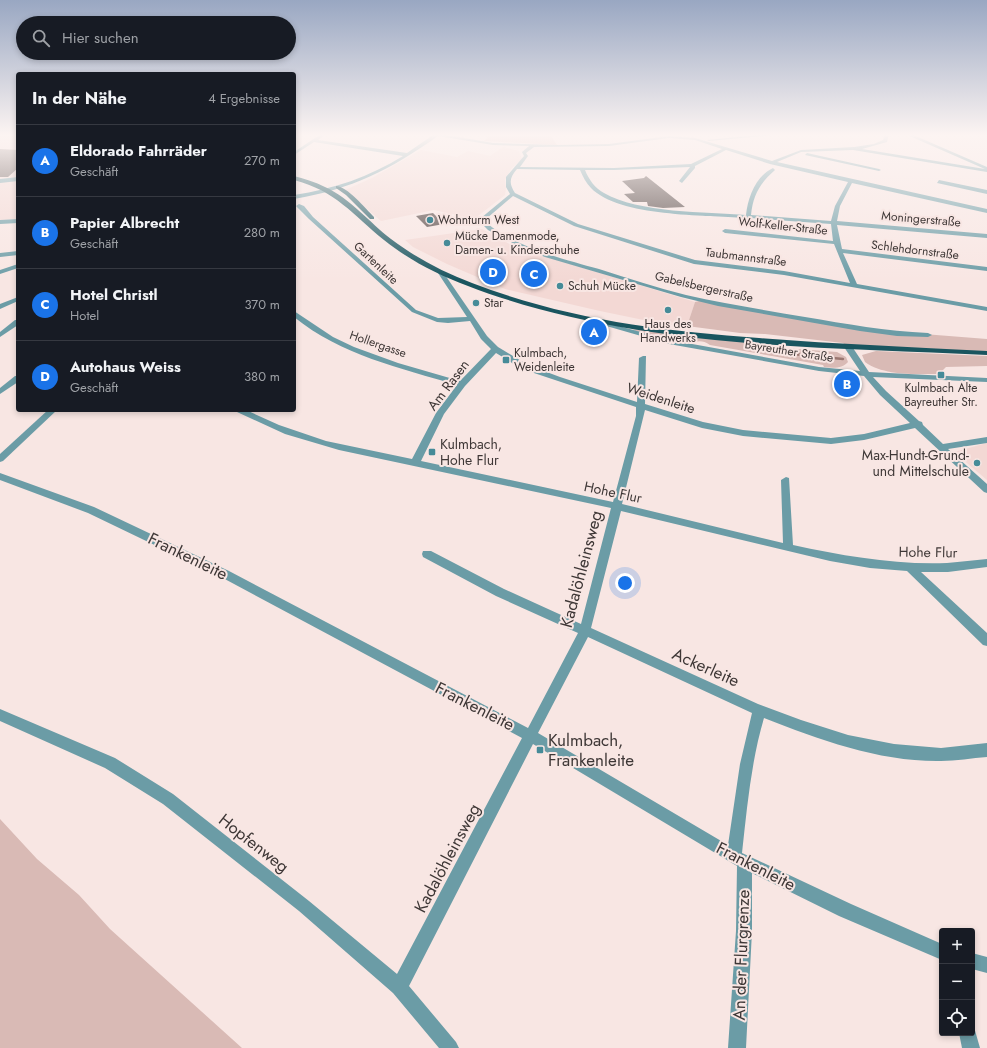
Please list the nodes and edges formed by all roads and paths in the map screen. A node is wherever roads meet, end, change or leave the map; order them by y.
1 (850, 182) edge
2 (315, 183) edge
3 (354, 183) edge
4 (509, 183) edge
5 (588, 183) edge
6 (758, 183) edge
7 (854, 183) edge
8 (943, 183) edge
9 (333, 188) junction
10 (341, 188) junction
11 (987, 192) edge
12 (315, 194) junction
13 (512, 194) junction
14 (296, 197) edge
15 (314, 201) dead end
16 (306, 204) dead end
17 (297, 207) edge
18 (987, 211) edge
19 (748, 218) junction
20 (16, 221) edge
21 (0, 222) edge
22 (834, 223) junction
23 (725, 232) dead end
24 (987, 236) edge
25 (838, 243) junction
26 (840, 250) junction
27 (16, 253) edge
28 (0, 254) edge
29 (16, 267) edge
30 (987, 269) edge
31 (0, 272) edge
32 (441, 273) junction
33 (854, 284) junction
34 (16, 300) edge
35 (8, 303) junction
36 (16, 304) edge
37 (0, 307) edge
38 (987, 309) edge
39 (296, 315) edge
40 (472, 319) junction
41 (591, 320) junction
42 (16, 323) edge
43 (618, 324) junction
44 (0, 335) edge
45 (928, 335) dead end
46 (848, 346) junction
47 (495, 349) junction
48 (987, 353) edge
49 (642, 358) dead end
50 (867, 374) junction
51 (16, 380) edge
52 (987, 380) edge
53 (462, 384) junction
54 (0, 392) edge
55 (641, 405) junction
56 (51, 412) edge
57 (244, 412) edge
58 (919, 424) junction
59 (987, 440) edge
60 (941, 447) junction
61 (0, 459) edge
62 (415, 463) junction
63 (0, 476) edge
64 (786, 480) dead end
65 (987, 490) edge
66 (616, 507) junction
67 (788, 547) junction
68 (427, 554) dead end
69 (987, 563) edge
70 (908, 566) junction
71 (585, 630) junction
72 (987, 641) edge
73 (760, 709) junction
74 (0, 715) edge
75 (531, 736) junction
76 (987, 750) edge
77 (739, 859) junction
78 (939, 951) edge
79 (975, 962) edge
80 (987, 965) edge
81 (398, 987) junction
82 (969, 1036) edge
83 (450, 1048) edge
84 (737, 1048) edge
85 (971, 1048) edge

1 - 22 street
2 - 9 main road, Bayreuther Straße
3 - 10 street
4 - 13 street
5 - 19 street, Moningerstraße
6 - 19 street
7 - 18 street
8 - 11 street
9 - 10 street
9 - 12 street
9 - 32 main road, Bayreuther Straße
10 - 43 main road, Bayreuther Straße
12 - 14 street
12 - 15 street
13 - 33 street, Taubmannstraße
13 - 45 street, Gabelsbergerstraße
16 - 17 street, Gartenleite
17 - 40 street, Gartenleite
19 - 22 street, Moningerstraße
20 - 21 street
22 - 24 street, Moningerstraße
22 - 25 street
23 - 25 street, Wolf-Keller-Straße
25 - 26 street
26 - 30 street, Schlehdornstraße
26 - 33 street
27 - 28 street
29 - 31 street
32 - 40 street, Weidenleite
32 - 41 main road, Bayreuther Straße
33 - 38 street, Taubmannstraße
34 - 35 street
35 - 36 street
35 - 37 street
39 - 53 street, Hollergasse
40 - 47 street, Weidenleite
41 - 43 main road, Bayreuther Straße
41 - 50 street, Bayreuther Straße
42 - 44 street
43 - 46 main road, Bayreuther Straße
46 - 48 main road, Bayreuther Straße
46 - 50 street
47 - 53 street, Am Rasen
47 - 55 street, Weidenleite
49 - 55 street, Kadalöhleinsweg
50 - 52 street, Bayreuther Straße
50 - 58 street
51 - 54 street
53 - 62 street, Am Rasen
55 - 58 street, Weidenleite
55 - 66 street, Kadalöhleinsweg
56 - 61 street
57 - 62 street, Hohe Flur
58 - 60 street
59 - 60 street
60 - 65 street
62 - 66 street, Hohe Flur
63 - 75 street, Frankenleite
64 - 67 street
66 - 67 street, Hohe Flur
66 - 71 street, Kadalöhleinsweg
67 - 70 street, Hohe Flur
68 - 71 street, Ackerleite
69 - 70 street, Hohe Flur
70 - 72 street
71 - 73 street, Ackerleite
71 - 75 street, Kadalöhleinsweg
73 - 76 street, Ackerleite
73 - 77 street, An der Flurgrenze
74 - 81 street, Hopfenweg
75 - 77 street, Frankenleite
75 - 81 street, Kadalöhleinsweg
77 - 78 street, Frankenleite
77 - 84 street, An der Flurgrenze
79 - 80 street
81 - 83 street, Hopfenweg
82 - 85 street

